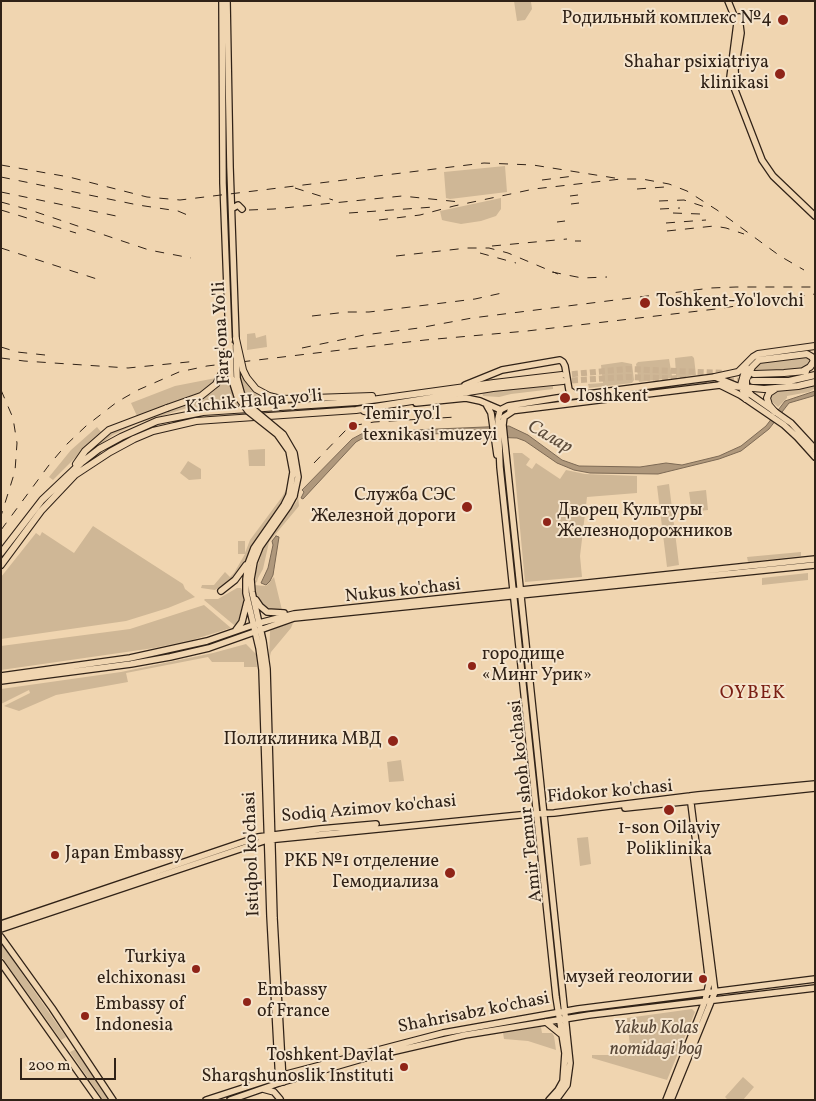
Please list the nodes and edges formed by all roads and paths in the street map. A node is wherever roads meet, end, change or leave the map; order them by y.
1 (222, 1) edge
2 (227, 1) edge
3 (728, 1) edge
4 (732, 1) edge
5 (758, 147) junction
6 (233, 208) junction
7 (242, 208) dead end
8 (815, 211) edge
9 (815, 216) edge
10 (233, 339) junction
11 (815, 346) edge
12 (747, 364) junction
13 (815, 368) edge
14 (803, 371) junction
15 (754, 374) dead end
16 (815, 375) edge
17 (715, 377) junction
18 (721, 382) junction
19 (753, 382) tunnel mouth
20 (815, 382) edge
21 (783, 387) junction
22 (457, 388) junction
23 (746, 392) junction
24 (576, 395) junction
25 (355, 399) junction
26 (484, 403) junction
27 (401, 404) junction
28 (356, 410) junction
29 (500, 410) junction
30 (513, 411) junction
31 (376, 413) dead end
32 (776, 416) junction
33 (497, 423) junction
34 (499, 441) junction
35 (815, 449) edge
36 (815, 457) edge
37 (70, 472) junction
38 (506, 492) junction
39 (292, 495) junction
40 (1, 553) edge
41 (249, 559) junction
42 (815, 559) edge
43 (1, 565) edge
44 (815, 566) edge
45 (663, 578) junction
46 (221, 591) dead end
47 (517, 593) junction
48 (250, 595) junction
49 (294, 614) junction
50 (277, 622) junction
51 (257, 627) junction
52 (237, 634) junction
53 (262, 649) junction
54 (1, 676) edge
55 (22, 676) junction
56 (1, 682) edge
57 (815, 784) edge
58 (815, 788) edge
59 (689, 799) junction
60 (540, 813) junction
61 (270, 837) junction
62 (206, 857) junction
63 (1, 924) edge
64 (1, 929) edge
65 (1, 937) edge
66 (1, 963) edge
67 (815, 979) edge
68 (815, 988) edge
69 (715, 992) junction
70 (707, 993) junction
71 (708, 1000) junction
72 (695, 1002) junction
73 (561, 1012) junction
74 (700, 1013) junction
75 (562, 1019) junction
76 (546, 1022) junction
77 (563, 1037) junction
78 (74, 1042) junction
79 (63, 1050) junction
80 (281, 1075) junction
81 (281, 1082) junction
82 (263, 1089) junction
83 (280, 1099) edge
84 (98, 1100) edge
85 (113, 1100) edge
86 (206, 1100) edge
87 (230, 1100) edge
88 (549, 1100) edge
89 (556, 1100) edge
90 (666, 1100) edge
91 (671, 1100) edge

1 - 10 main road, Farg'ona Yo'li
2 - 6 main road, Farg'ona Yo'li
3 - 5 main road
4 - 5 main road
5 - 8 main road
5 - 9 main road
6 - 7 main road
6 - 10 main road, Farg'ona Yo'li
10 - 25 highway, bridge
10 - 37 highway, bridge
10 - 39 main road, Farg'ona Yo'li, bridge
11 - 12 highway
12 - 17 highway
12 - 23 highway
13 - 14 highway
14 - 15 highway
14 - 23 highway
16 - 19 highway
17 - 18 main road
17 - 24 main road
18 - 23 highway
18 - 23 main road
18 - 30 main road
20 - 21 highway
21 - 23 highway
21 - 32 highway
22 - 24 main road
22 - 25 highway, Kichik Halqa yo'li
22 - 27 highway, Kichik Halqa yo'li
23 - 32 main road
24 - 29 main road
25 - 28 highway
25 - 37 highway, Kichik Halqa yo'li
26 - 27 main road
26 - 29 main road
26 - 33 main road, Amir Temur shoh ko'chasi
27 - 28 highway, Kichik Halqa yo'li
28 - 31 highway
28 - 43 highway, Kichik Halqa yo'li
29 - 30 main road
29 - 33 main road, Amir Temur shoh ko'chasi
30 - 33 main road
32 - 35 main road
32 - 36 main road
33 - 34 main road, Amir Temur shoh ko'chasi
33 - 34 main road, Amir Temur shoh ko'chasi
34 - 38 main road, Amir Temur shoh ko'chasi
34 - 38 main road, Amir Temur shoh ko'chasi
37 - 40 highway, Kichik Halqa yo'li
38 - 47 main road, Amir Temur shoh ko'chasi
39 - 41 main road, Farg'ona Yo'li
39 - 48 main road, Farg'ona Yo'li
41 - 46 main road
41 - 48 main road, Farg'ona Yo'li
42 - 45 main road, Nukus ko'chasi
44 - 45 main road, Nukus ko'chasi
45 - 47 main road, Nukus ko'chasi
47 - 49 main road, Nukus ko'chasi
47 - 50 main road, Nukus ko'chasi
47 - 60 main road, Amir Temur shoh ko'chasi
48 - 49 main road
48 - 51 main road, Farg'ona Yo'li
48 - 52 main road
49 - 51 main road, Nukus ko'chasi
50 - 51 main road, Nukus ko'chasi
50 - 53 main road
51 - 52 main road, Nukus ko'chasi
51 - 53 main road, Istiqbol ko'chasi
52 - 53 main road
52 - 55 main road, Nukus ko'chasi
53 - 61 main road, Istiqbol ko'chasi
54 - 55 main road, Nukus ko'chasi
55 - 56 main road, Nukus ko'chasi
57 - 59 main road, Fidokor ko'chasi
58 - 59 main road, Fidokor ko'chasi
59 - 60 main road, Fidokor ko'chasi
59 - 69 main road
59 - 70 main road
60 - 61 main road, Sodiq Azimov ko'chasi
60 - 73 main road, Amir Temur shoh ko'chasi
61 - 62 main road, Sodiq Azimov ko'chasi
61 - 80 main road, Istiqbol ko'chasi
62 - 63 main road, Sodiq Azimov ko'chasi
62 - 64 main road, Sodiq Azimov ko'chasi
65 - 78 main road
66 - 79 main road
67 - 69 main road, Shahrisabz ko'chasi
68 - 71 main road, Shahrisabz ko'chasi
69 - 70 main road, Shahrisabz ko'chasi
69 - 71 main road
70 - 71 main road
70 - 73 main road, Shahrisabz ko'chasi
71 - 72 main road, Shahrisabz ko'chasi
71 - 74 main road
71 - 91 main road
72 - 74 main road
72 - 75 main road, Shahrisabz ko'chasi
73 - 75 main road, Amir Temur shoh ko'chasi
73 - 80 main road, Shahrisabz ko'chasi
74 - 90 main road
75 - 76 main road, Shahrisabz ko'chasi
75 - 77 main road, Amir Temur shoh ko'chasi
75 - 89 main road, Amir Temur shoh ko'chasi
76 - 77 main road
76 - 81 main road, Shahrisabz ko'chasi
77 - 88 main road, Amir Temur shoh ko'chasi
78 - 79 main road
78 - 85 main road
79 - 84 main road
80 - 81 main road, Istiqbol ko'chasi
80 - 86 main road, Shahrisabz ko'chasi
81 - 82 main road, Shahrisabz ko'chasi
82 - 83 main road
82 - 87 main road, Shahrisabz ko'chasi

